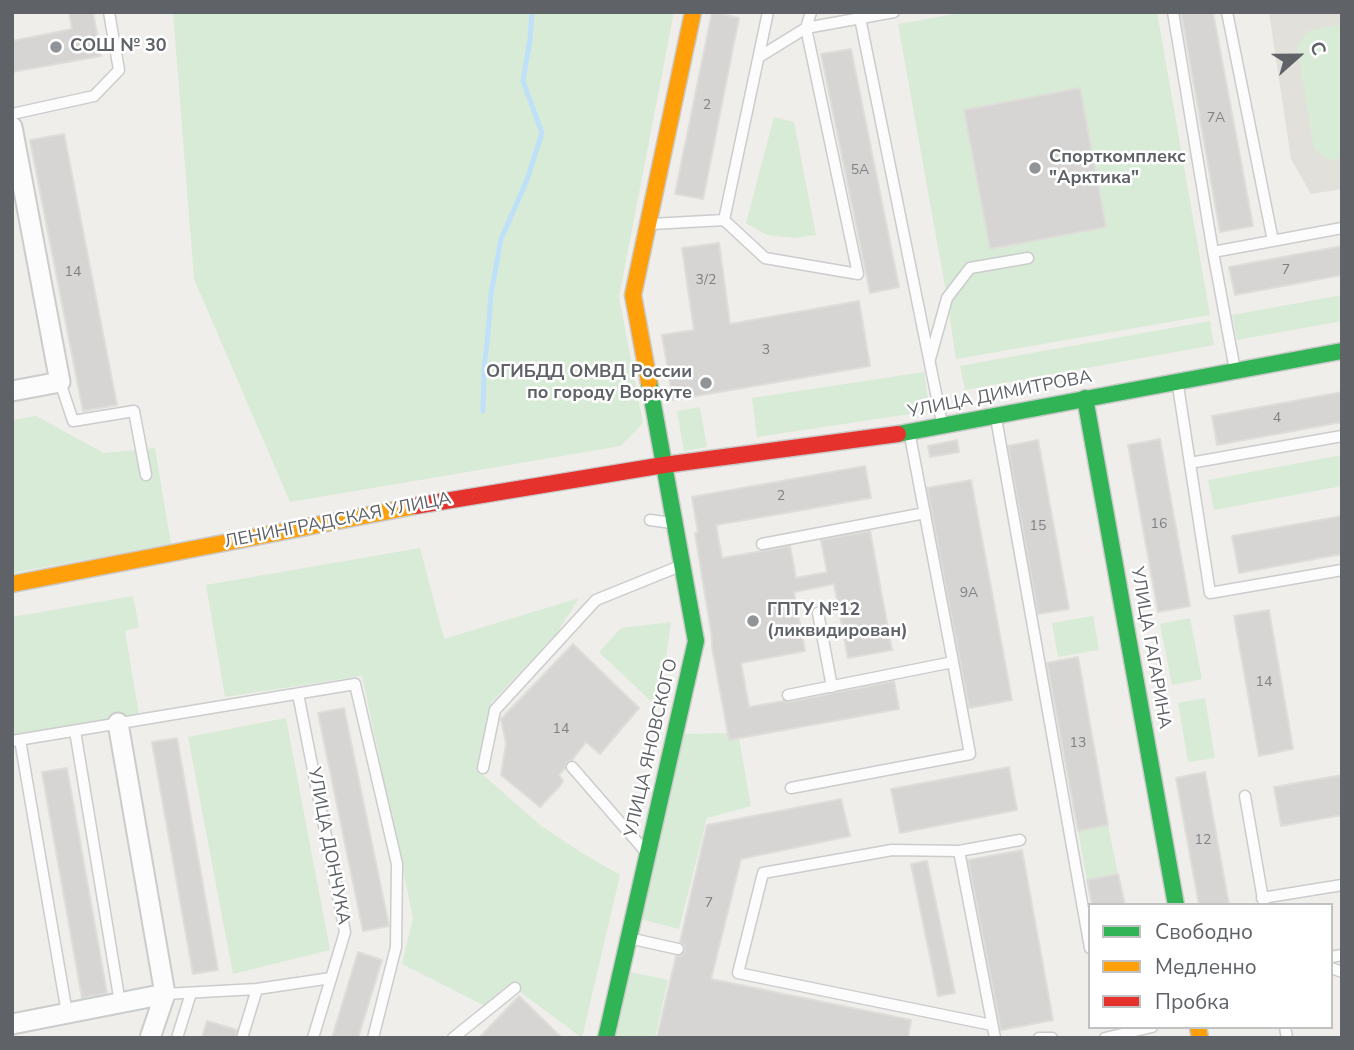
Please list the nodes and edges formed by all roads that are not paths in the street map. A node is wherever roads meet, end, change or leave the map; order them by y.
1 (109, 12) edge
2 (693, 12) edge
3 (768, 12) edge
4 (811, 12) edge
5 (894, 12) edge
6 (1173, 12) edge
7 (1227, 12) edge
8 (860, 18) junction
9 (806, 28) junction
10 (759, 57) junction
11 (12, 114) edge
12 (12, 127) edge
13 (724, 220) junction
14 (648, 224) junction
15 (1342, 228) edge
16 (1273, 241) junction
17 (1213, 252) junction
18 (1028, 258) dead end
19 (1342, 351) edge
20 (929, 362) junction
21 (1235, 371) junction
22 (60, 382) junction
23 (1177, 382) junction
24 (12, 391) edge
25 (1085, 398) junction
26 (996, 415) junction
27 (942, 426) junction
28 (910, 432) junction
29 (1342, 436) edge
30 (1190, 463) junction
31 (664, 465) junction
32 (146, 475) dead end
33 (925, 513) junction
34 (650, 520) dead end
35 (676, 523) junction
36 (762, 544) dead end
37 (684, 565) junction
38 (1342, 570) edge
39 (12, 584) edge
40 (818, 614) dead end
41 (953, 662) junction
42 (832, 687) junction
43 (298, 694) junction
44 (788, 695) dead end
45 (118, 723) junction
46 (75, 730) junction
47 (16, 740) edge
48 (572, 767) dead end
49 (483, 768) dead end
50 (791, 788) dead end
51 (1245, 796) dead end
52 (1020, 840) dead end
53 (959, 851) junction
54 (648, 854) junction
55 (1342, 885) edge
56 (1263, 902) edge
57 (1176, 903) edge
58 (1088, 937) edge
59 (629, 938) junction
60 (678, 948) dead end
61 (331, 978) junction
62 (515, 988) dead end
63 (257, 989) junction
64 (191, 993) junction
65 (165, 994) junction
66 (120, 1003) junction
67 (67, 1013) junction
68 (12, 1024) edge
69 (992, 1025) junction
70 (1143, 1029) edge
71 (150, 1038) edge
72 (177, 1038) edge
73 (242, 1038) edge
74 (313, 1038) edge
75 (373, 1038) edge
76 (453, 1038) edge
77 (606, 1038) edge
78 (995, 1038) edge
79 (1039, 1038) edge
80 (1052, 1038) edge
81 (1105, 1038) edge

1 - 11 lane
2 - 14 street, УЛИЦА ЯНОВСКОГО
3 - 10 lane
4 - 9 lane
5 - 8 lane
6 - 17 lane
7 - 16 lane
8 - 9 lane
8 - 20 lane
9 - 10 lane
9 - 13 lane
10 - 13 lane
12 - 22 street
13 - 14 lane
14 - 31 street, УЛИЦА ЯНОВСКОГО
15 - 16 lane
16 - 17 lane
17 - 21 lane
18 - 20 lane
19 - 21 street, УЛИЦА ДИМИТРОВА
20 - 27 lane
21 - 23 street, УЛИЦА ДИМИТРОВА
22 - 24 street
22 - 32 lane
23 - 25 street, УЛИЦА ДИМИТРОВА
23 - 30 lane
25 - 26 street, УЛИЦА ДИМИТРОВА
25 - 57 street, УЛИЦА ГАГАРИНА
26 - 27 street, УЛИЦА ДИМИТРОВА
26 - 58 lane
27 - 28 street, УЛИЦА ДИМИТРОВА
28 - 31 street, УЛИЦА ДИМИТРОВА
28 - 33 lane
29 - 30 lane
30 - 38 lane
31 - 35 street, УЛИЦА ЯНОВСКОГО
31 - 39 street, ЛЕНИНГРАДСКАЯ УЛИЦА
33 - 36 lane
33 - 41 lane
34 - 35 lane
35 - 37 street, УЛИЦА ЯНОВСКОГО
37 - 49 lane
37 - 54 street, УЛИЦА ЯНОВСКОГО
40 - 42 lane
41 - 42 lane
41 - 50 lane
42 - 44 lane
43 - 45 lane
43 - 61 lane, УЛИЦА ДОНЧУКА
43 - 75 lane
45 - 46 lane
45 - 65 street
46 - 47 lane
46 - 66 lane
47 - 67 lane
48 - 54 lane
51 - 56 lane
52 - 53 lane
53 - 69 lane
53 - 69 lane
54 - 59 street, УЛИЦА ЯНОВСКОГО
55 - 56 lane
59 - 60 lane
59 - 77 street, УЛИЦА ЯНОВСКОГО
61 - 63 lane
61 - 74 lane, УЛИЦА ДОНЧУКА
62 - 76 lane
63 - 64 lane
63 - 73 lane
64 - 65 lane
64 - 72 lane
65 - 66 street
65 - 71 street
66 - 67 street
67 - 68 street
69 - 78 lane
70 - 81 lane
79 - 80 lane

